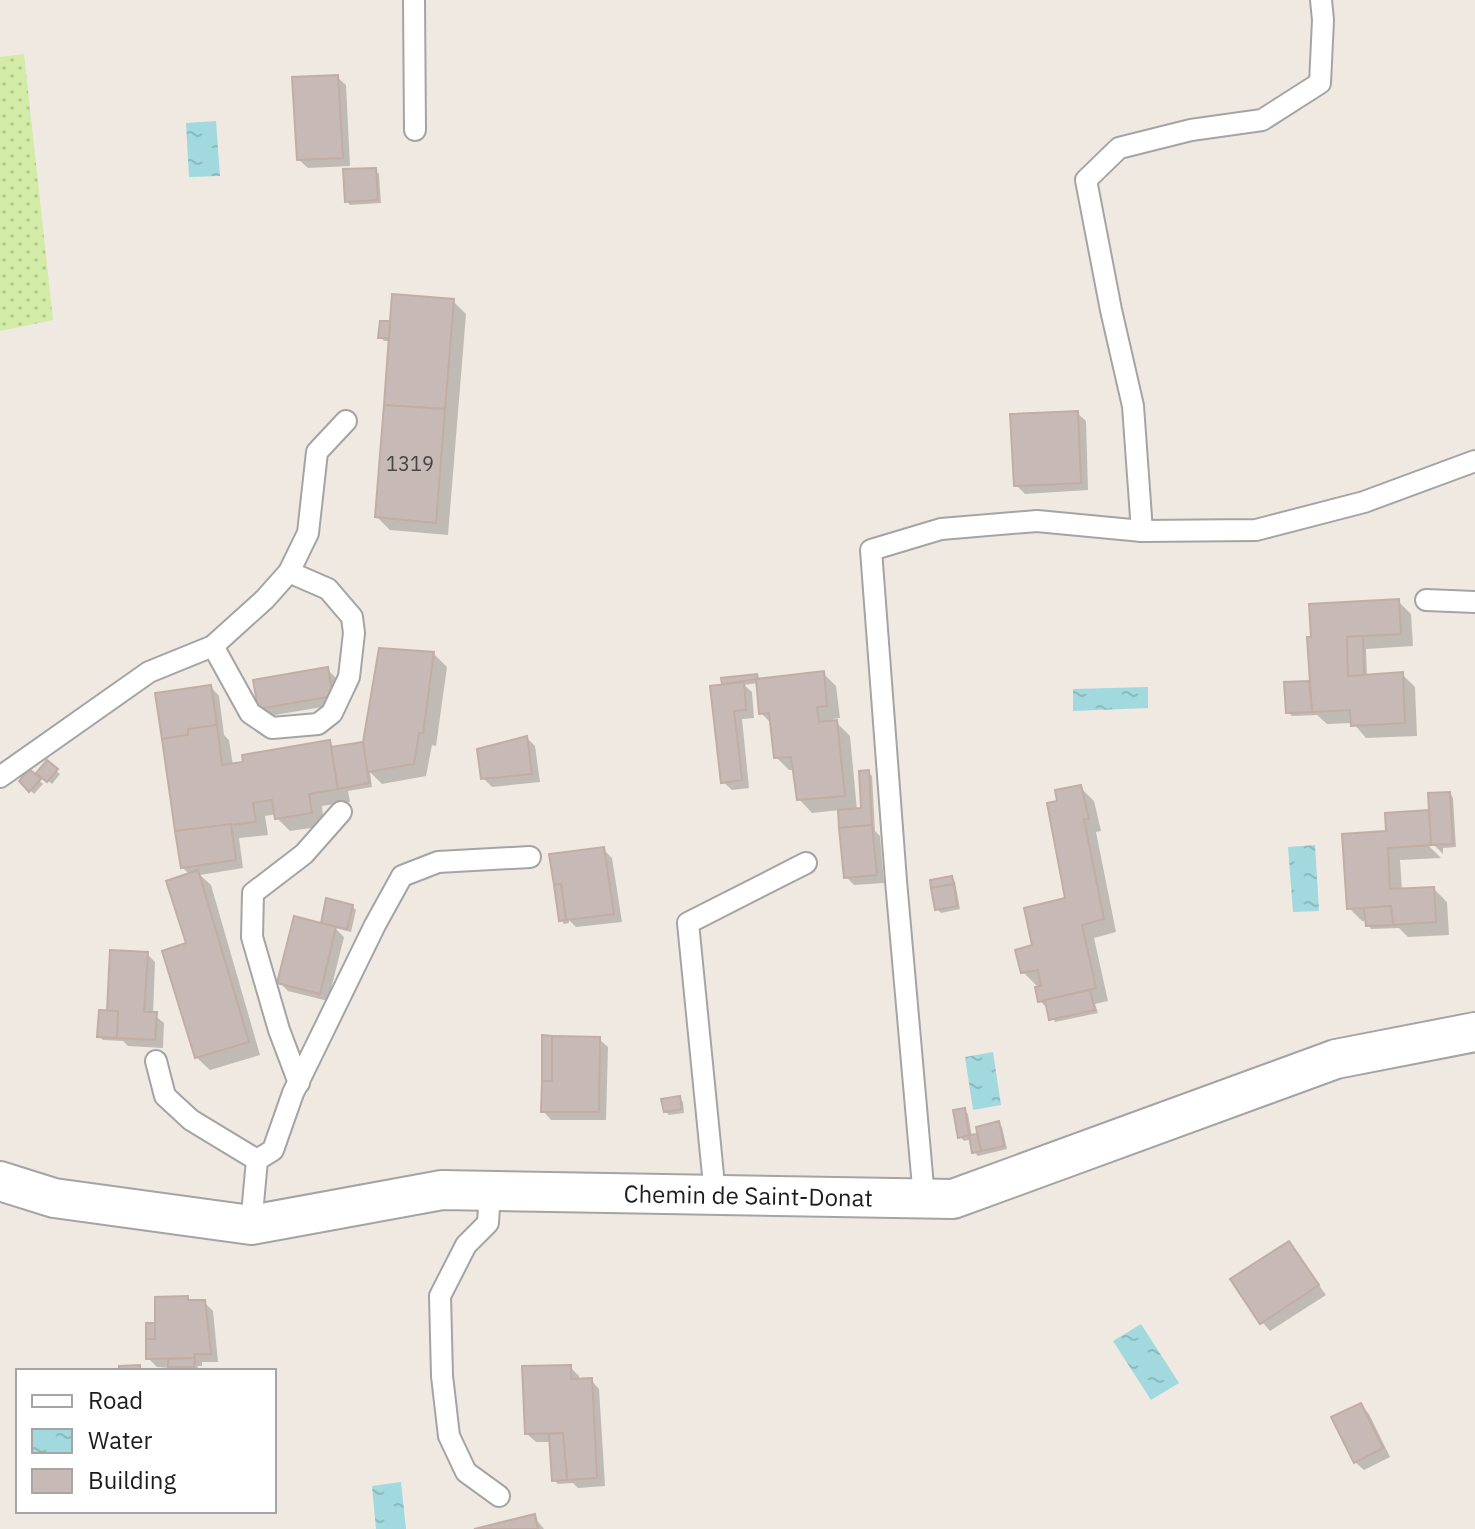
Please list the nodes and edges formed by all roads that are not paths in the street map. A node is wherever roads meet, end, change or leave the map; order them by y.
1 (414, 0) edge
2 (1321, 0) edge
3 (415, 130) dead end
4 (346, 421) dead end
5 (1475, 461) edge
6 (1142, 531) junction
7 (289, 572) junction
8 (1426, 600) dead end
9 (1475, 602) edge
10 (213, 646) junction
11 (0, 777) edge
12 (341, 812) dead end
13 (530, 857) dead end
14 (806, 863) dead end
15 (1475, 1032) edge
16 (156, 1061) dead end
17 (299, 1083) junction
18 (257, 1160) junction
19 (0, 1181) edge
20 (490, 1191) junction
21 (715, 1195) junction
22 (924, 1198) junction
23 (251, 1225) junction
24 (499, 1496) dead end

1 - 3 lane
2 - 6 lane
4 - 7 lane
5 - 6 lane
6 - 22 lane
7 - 10 lane
7 - 10 lane
8 - 9 lane
10 - 11 lane
12 - 17 lane
13 - 17 lane
14 - 21 lane
15 - 22 street, Chemin de Saint-Donat
16 - 18 lane
17 - 18 lane
18 - 23 lane
19 - 23 street, Chemin de Saint-Donat
20 - 21 street, Chemin de Saint-Donat
20 - 23 street, Chemin de Saint-Donat
20 - 24 lane
21 - 22 street, Chemin de Saint-Donat

